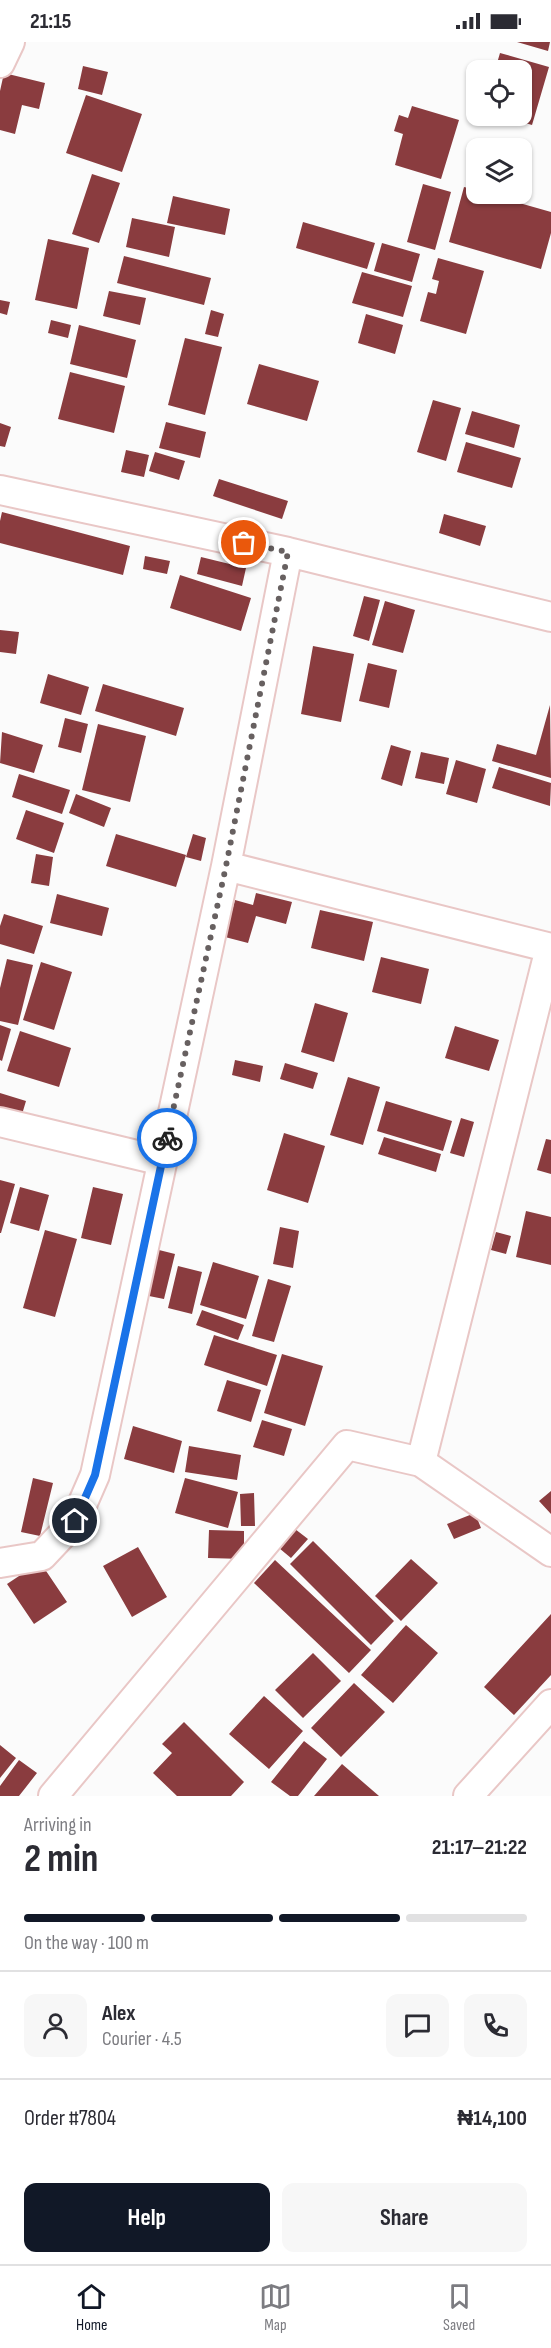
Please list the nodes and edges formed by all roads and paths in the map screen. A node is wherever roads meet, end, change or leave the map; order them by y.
1 (10, 42) edge
2 (0, 63) edge
3 (0, 490) edge
4 (288, 552) junction
5 (551, 617) edge
6 (226, 866) junction
7 (550, 948) edge
8 (0, 1122) edge
9 (162, 1161) junction
10 (421, 1462) junction
11 (551, 1552) edge
12 (0, 1563) edge
13 (551, 1704) edge
14 (53, 1796) edge
15 (468, 1796) edge

1 - 2 street
3 - 4 street
4 - 5 street
4 - 6 street
6 - 7 street
6 - 9 street
7 - 10 street
8 - 9 street
9 - 12 street
10 - 11 street
10 - 14 street
13 - 15 street

